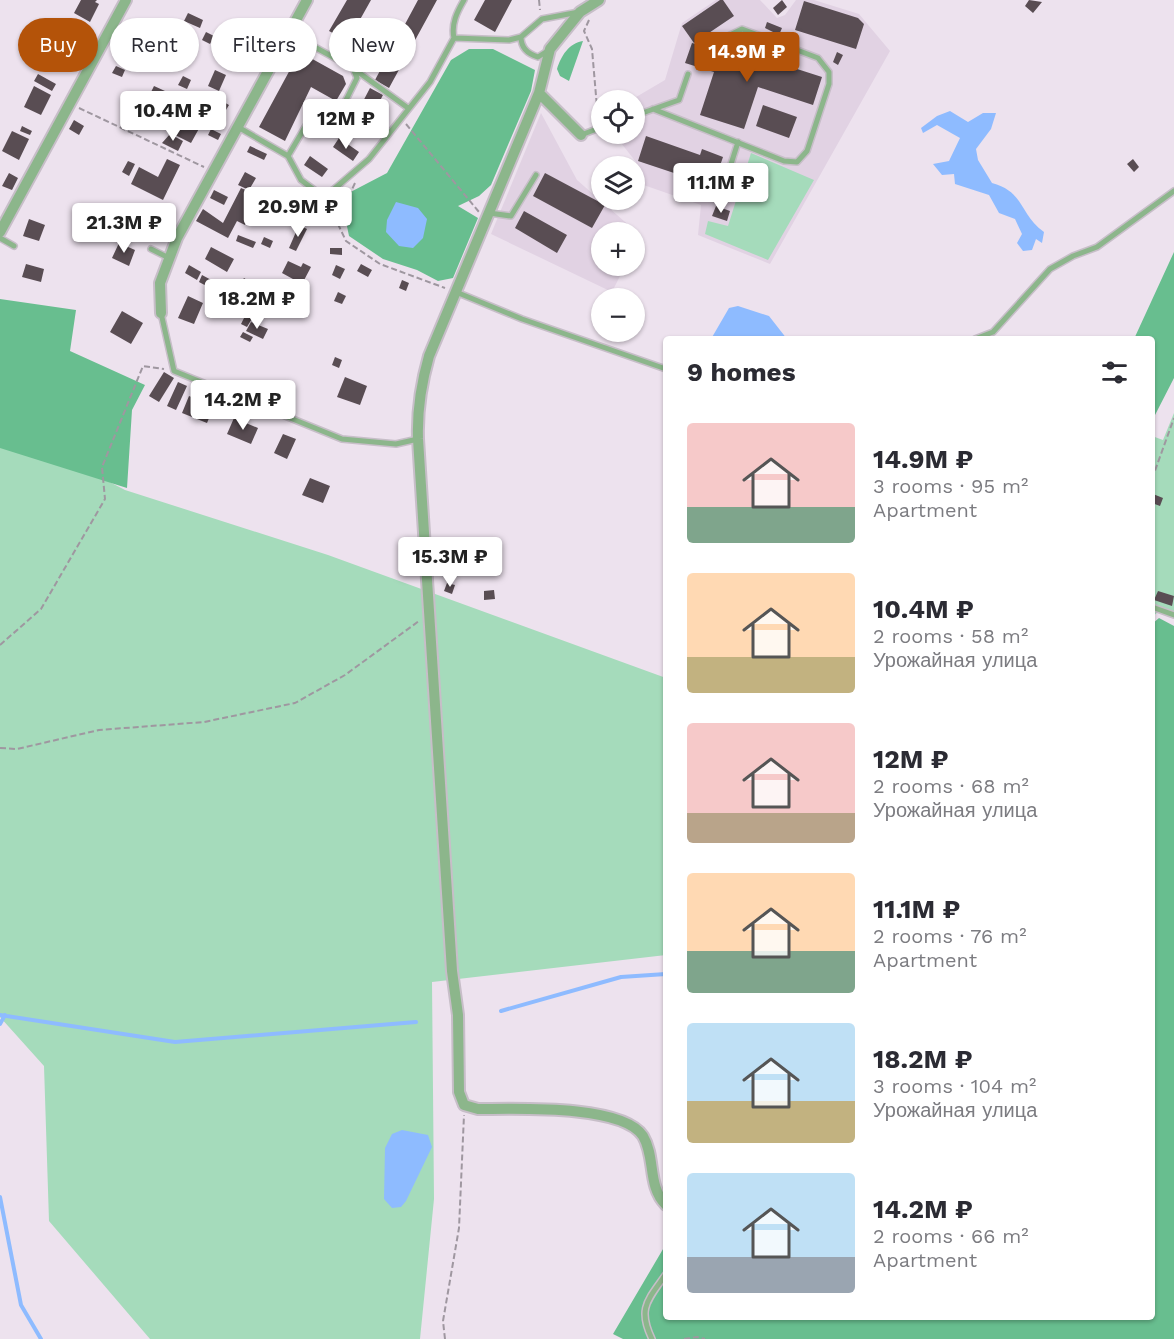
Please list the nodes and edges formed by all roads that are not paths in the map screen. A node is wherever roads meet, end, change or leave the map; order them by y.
1 (126, 0) edge
2 (308, 0) edge
3 (464, 0) edge
4 (599, 0) edge
5 (584, 10) junction
6 (298, 18) edge
7 (521, 37) junction
8 (454, 38) junction
9 (716, 42) dead end
10 (550, 49) junction
11 (268, 72) edge
12 (354, 72) edge
13 (357, 72) edge
14 (688, 74) dead end
15 (539, 93) junction
16 (408, 108) junction
17 (653, 109) junction
18 (645, 112) edge
19 (238, 127) junction
20 (591, 131) edge
21 (581, 135) joint
22 (738, 142) junction
23 (288, 156) junction
24 (536, 175) dead end
25 (1174, 191) edge
26 (719, 202) dead end
27 (486, 216) junction
28 (0, 232) edge
29 (0, 238) edge
30 (14, 246) dead end
31 (151, 249) dead end
32 (169, 258) junction
33 (456, 292) junction
34 (161, 313) joint
35 (984, 336) edge
36 (663, 368) edge
37 (418, 439) junction
38 (1155, 608) edge
39 (1174, 615) edge
40 (663, 1202) edge
41 (663, 1278) edge
42 (652, 1339) edge

1 - 28 street
2 - 6 street
3 - 8 lane
4 - 5 street
5 - 7 lane
5 - 10 street
7 - 8 lane
7 - 10 lane
8 - 16 lane
9 - 22 lane
10 - 15 street
11 - 19 street
12 - 23 lane
13 - 16 lane
14 - 17 lane
15 - 21 street
15 - 27 street
16 - 23 lane
17 - 18 lane
17 - 22 lane
19 - 23 lane
19 - 32 street
20 - 21 lane
22 - 26 lane
24 - 27 lane
25 - 35 lane
27 - 33 street
29 - 30 lane
31 - 32 lane
32 - 34 street
33 - 36 lane
33 - 37 street
34 - 37 lane
37 - 40 street
38 - 39 lane
41 - 42 lane

